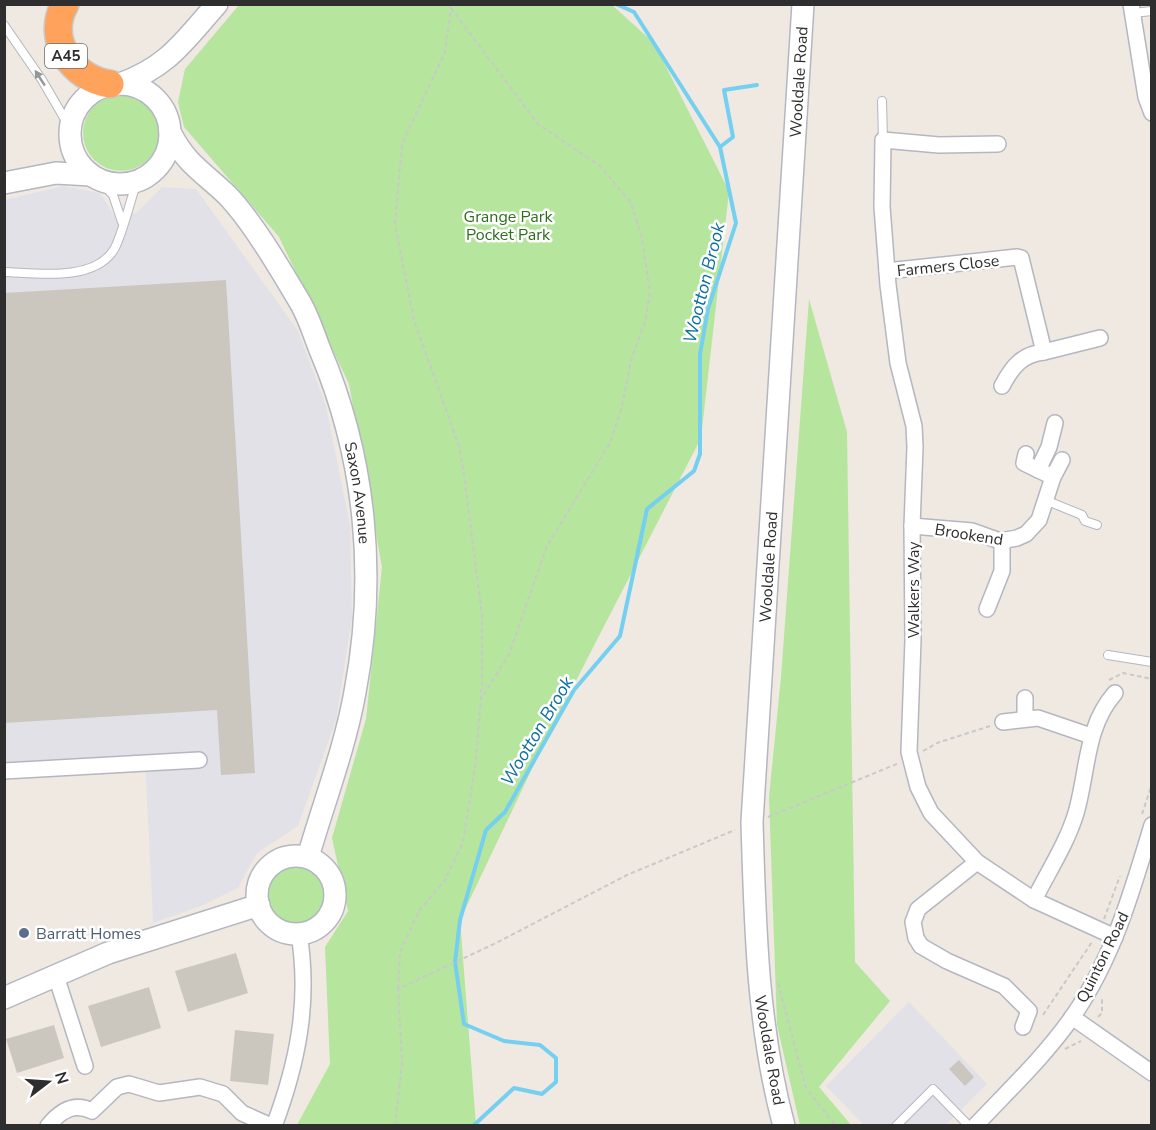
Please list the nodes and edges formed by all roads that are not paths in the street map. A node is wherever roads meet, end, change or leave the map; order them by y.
1 (65, 4) edge
2 (216, 4) edge
3 (803, 4) edge
4 (1132, 9) edge
5 (1152, 11) edge
6 (4, 25) edge
7 (167, 60) junction
8 (115, 84) junction
9 (882, 101) dead end
10 (161, 105) junction
11 (1152, 113) edge
12 (70, 128) junction
13 (170, 132) junction
14 (883, 140) junction
15 (998, 144) dead end
16 (193, 168) junction
17 (95, 178) junction
18 (143, 178) junction
19 (4, 183) edge
20 (122, 223) junction
21 (4, 272) edge
22 (887, 272) junction
23 (1100, 338) dead end
24 (1044, 352) junction
25 (1002, 386) dead end
26 (1055, 423) dead end
27 (1026, 454) dead end
28 (1062, 460) dead end
29 (1038, 470) junction
30 (1053, 477) junction
31 (1044, 499) junction
32 (1097, 525) dead end
33 (912, 526) junction
34 (1002, 541) junction
35 (987, 609) dead end
36 (1108, 655) dead end
37 (1152, 662) edge
38 (1110, 688) road end
39 (1024, 698) dead end
40 (1025, 718) junction
41 (1003, 722) road end
42 (1091, 736) junction
43 (199, 760) dead end
44 (4, 771) edge
45 (1147, 821) edge
46 (308, 857) junction
47 (977, 862) junction
48 (1034, 900) junction
49 (259, 905) junction
50 (299, 934) junction
51 (1115, 937) junction
52 (56, 976) junction
53 (4, 998) edge
54 (1072, 1017) junction
55 (1023, 1028) dead end
56 (85, 1066) dead end
57 (1152, 1073) edge
58 (48, 1125) edge
59 (272, 1125) edge
60 (784, 1125) edge
61 (896, 1125) edge
62 (969, 1125) edge
63 (975, 1125) edge

1 - 8 highway, A45
2 - 7 street
3 - 60 street, Wooldale Road
4 - 5 lane
4 - 11 street
12 -> 6 lane
7 - 8 street
7 - 10 street
8 - 10 street
8 - 12 street
9 - 14 lane
10 - 13 street
12 - 17 street
13 - 16 street, Saxon Avenue
13 - 18 street
14 - 15 street
14 - 22 street, Walkers Way
16 - 18 street
16 - 46 street, Saxon Avenue
17 - 18 street
17 - 19 street
17 - 20 lane
18 - 20 lane
20 - 21 lane
22 - 24 street, Farmers Close
22 - 33 street, Walkers Way
23 - 24 street
24 - 25 street
26 - 29 street
27 - 29 street
28 - 30 street, Brookend
29 - 30 street
30 - 31 street, Brookend
31 - 32 lane
31 - 34 street, Brookend
33 - 34 street, Brookend
33 - 47 street, Walkers Way
34 - 35 street
36 - 37 lane
38 - 42 street
39 - 40 street
40 - 41 street
40 - 42 street
42 - 48 street
43 - 44 street
45 - 51 street, Quinton Road
46 - 49 street
46 - 50 street
47 - 48 street, Walkers Way
47 - 55 street
48 - 51 street, Walkers Way
49 - 50 street
49 - 52 street
50 - 59 street
51 - 54 street, Quinton Road
52 - 53 street
52 - 56 street
54 - 57 street
54 - 63 street, Quinton Road
58 - 59 street
61 - 62 lane

